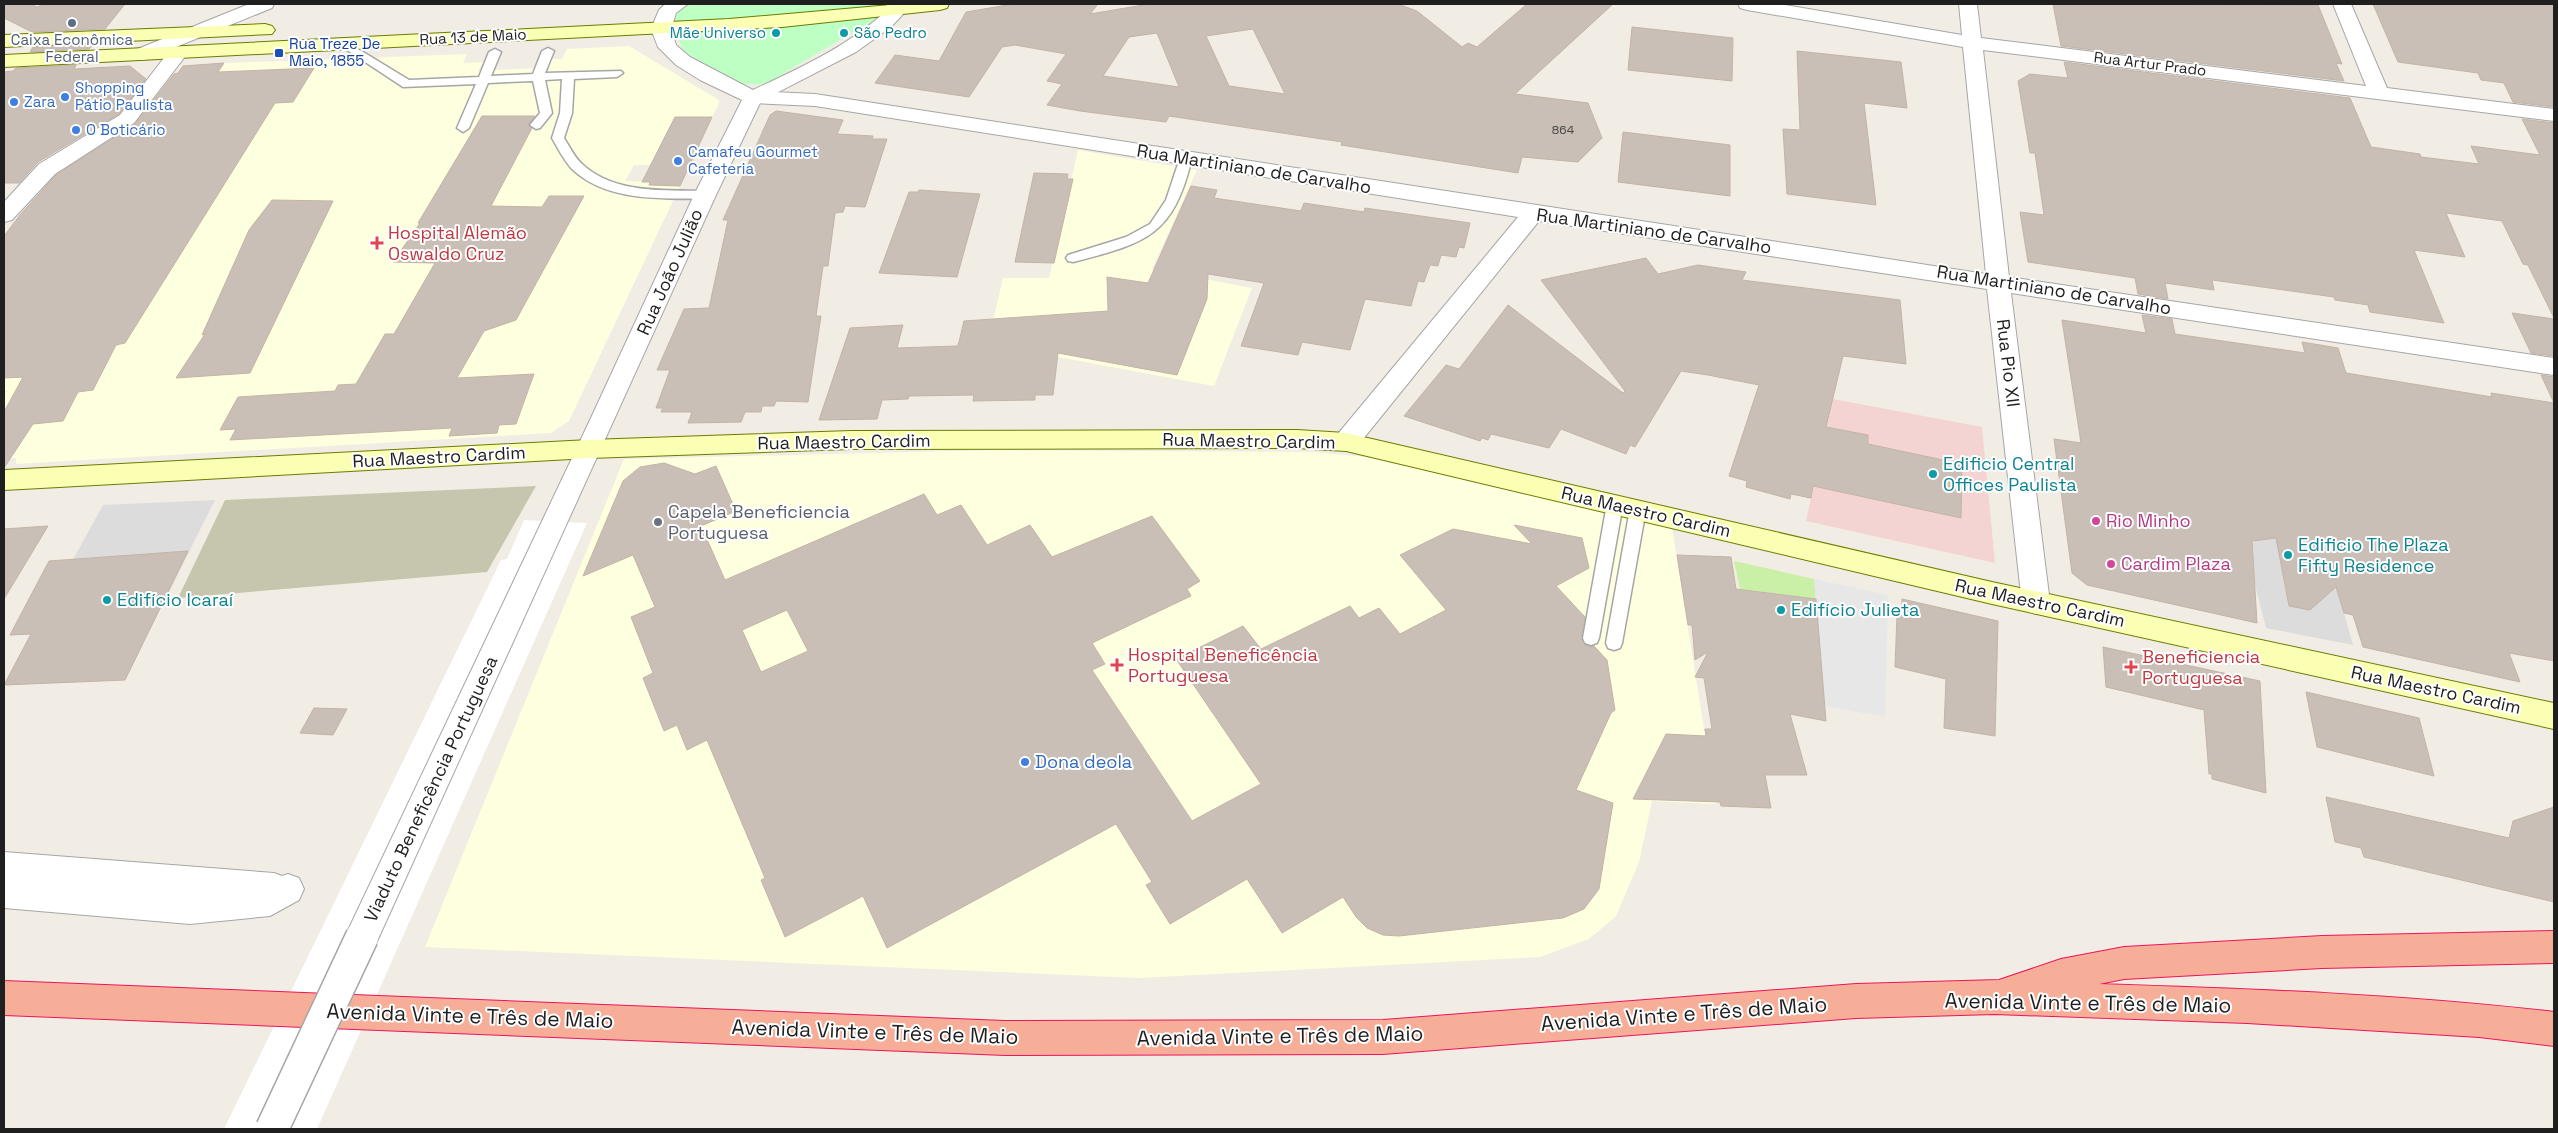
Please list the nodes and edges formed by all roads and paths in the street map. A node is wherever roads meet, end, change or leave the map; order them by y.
1 (265, 4) edge
2 (940, 4) edge
3 (1747, 4) edge
4 (1968, 4) edge
5 (2342, 4) edge
6 (896, 7) edge
7 (676, 13) edge
8 (196, 33) junction
9 (4, 41) edge
10 (1974, 43) junction
11 (345, 44) junction
12 (548, 50) dead end
13 (495, 52) dead end
14 (177, 54) junction
15 (137, 56) junction
16 (4, 61) edge
17 (617, 73) dead end
18 (568, 75) junction
19 (538, 76) junction
20 (481, 82) junction
21 (2379, 92) junction
22 (754, 97) junction
23 (546, 113) junction
24 (566, 114) junction
25 (2554, 115) edge
26 (536, 126) dead end
27 (463, 128) dead end
28 (1186, 158) junction
29 (705, 195) junction
30 (1534, 213) junction
31 (4, 215) edge
32 (1073, 258) dead end
33 (1998, 282) junction
34 (2554, 367) edge
35 (1346, 442) junction
36 (589, 449) junction
37 (4, 480) edge
38 (1626, 507) junction
39 (2036, 603) junction
40 (1591, 638) dead end
41 (1614, 643) dead end
42 (2554, 716) edge
43 (4, 866) edge
44 (4, 893) edge
45 (2554, 947) edge
46 (1995, 997) junction
47 (4, 998) edge
48 (2554, 1029) edge
49 (272, 1129) edge

1 - 8 street
2 - 6 main road, Rua 13 de Maio
3 - 10 street, Rua Artur Prado
4 - 10 street, Rua Pio XII
5 - 21 street
6 - 7 main road, Rua 13 de Maio
6 - 22 street
7 - 8 main road, Rua 13 de Maio
7 - 11 main road, Rua 13 de Maio
7 - 22 street, Rua Martiniano de Carvalho
8 - 9 main road, Rua 13 de Maio
8 - 15 street
10 - 21 street, Rua Artur Prado
10 - 33 street, Rua Pio XII
11 - 14 main road, Rua 13 de Maio
11 - 20 lane
12 - 19 lane
13 - 20 lane
14 - 15 main road, Rua 13 de Maio
14 - 31 street
15 - 16 main road, Rua 13 de Maio
17 - 18 lane
18 - 19 lane
18 - 24 lane
19 - 20 lane
19 - 23 lane
20 - 27 lane
21 - 25 street, Rua Artur Prado
22 - 28 street, Rua Martiniano de Carvalho
22 - 29 street, Rua João Julião
23 - 24 lane
23 - 26 lane
24 - 29 lane
28 - 30 street, Rua Martiniano de Carvalho
28 - 32 lane
29 - 36 street, Rua João Julião
30 - 33 street, Rua Martiniano de Carvalho
30 - 35 street
33 - 34 street, Rua Martiniano de Carvalho
33 - 39 street, Rua Pio XII
35 - 36 main road, Rua Maestro Cardim
35 - 38 main road, Rua Maestro Cardim
36 - 37 main road, Rua Maestro Cardim
36 - 49 street, Viaduto Beneficência Portuguesa, bridge
38 - 39 main road, Rua Maestro Cardim
38 - 40 lane
38 - 41 lane
39 - 42 main road, Rua Maestro Cardim
43 - 44 street
45 - 46 highway
46 - 47 highway, Avenida Vinte e Três de Maio
46 - 48 highway, Avenida Vinte e Três de Maio

